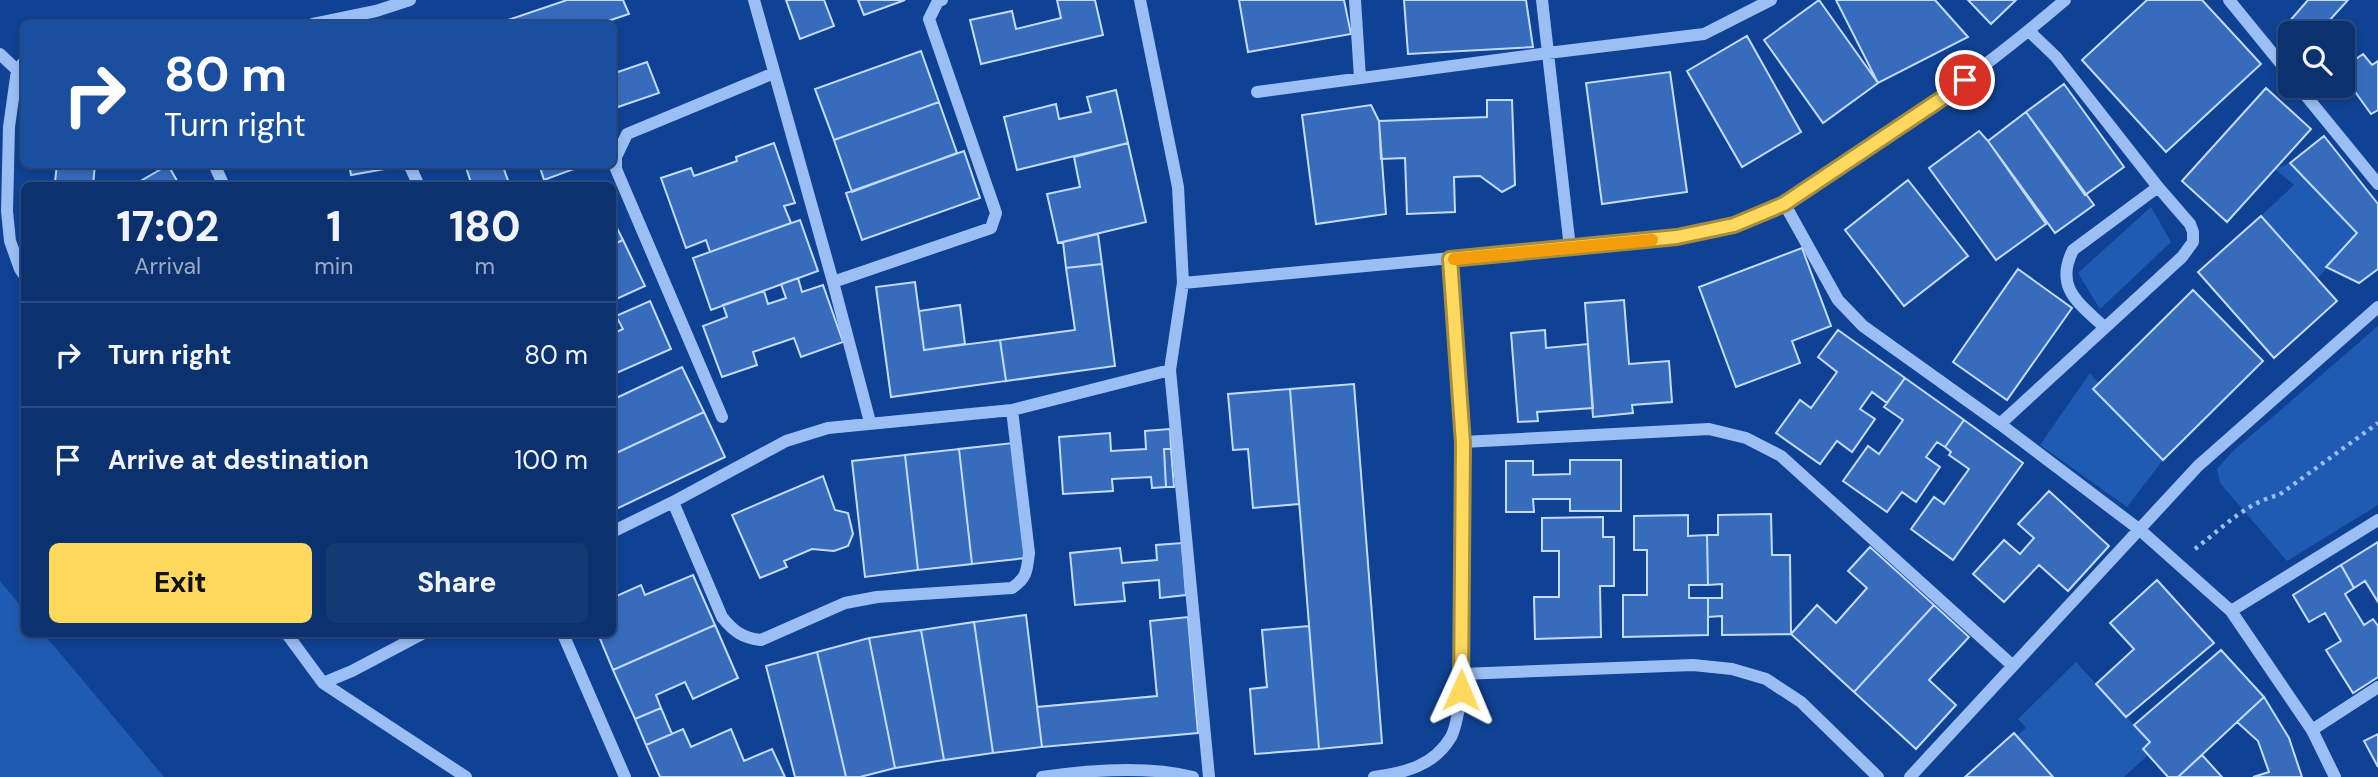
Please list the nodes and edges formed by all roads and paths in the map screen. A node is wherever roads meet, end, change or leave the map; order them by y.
1 (410, 0) edge
2 (754, 0) edge
3 (942, 0) edge
4 (1140, 0) edge
5 (1355, 0) edge
6 (1542, 0) edge
7 (2065, 0) edge
8 (2229, 0) edge
9 (1765, 2) edge
10 (377, 18) edge
11 (345, 21) edge
12 (2029, 31) junction
13 (1548, 53) junction
14 (0, 54) edge
15 (2278, 60) edge
16 (21, 66) edge
17 (774, 73) junction
18 (1360, 78) junction
19 (1257, 92) dead end
20 (2308, 98) edge
21 (2378, 184) edge
22 (2158, 187) junction
23 (1784, 204) junction
24 (1570, 248) junction
25 (1450, 259) junction
26 (21, 268) edge
27 (833, 282) junction
28 (1183, 283) junction
29 (2378, 307) edge
30 (2104, 327) junction
31 (1170, 370) junction
32 (1012, 410) junction
33 (722, 417) dead end
34 (870, 422) junction
35 (2378, 423) edge
36 (2000, 424) junction
37 (1463, 443) junction
38 (673, 502) junction
39 (2378, 520) edge
40 (616, 530) edge
41 (2140, 530) junction
42 (2178, 562) junction
43 (2231, 611) junction
44 (289, 637) edge
45 (416, 637) edge
46 (564, 637) edge
47 (2013, 666) junction
48 (1461, 674) junction
49 (323, 683) junction
50 (2378, 687) edge
51 (2312, 730) junction
52 (466, 777) edge
53 (625, 777) edge
54 (1042, 777) edge
55 (1193, 777) edge
56 (1209, 777) edge
57 (1374, 777) edge
58 (1878, 777) edge
59 (1910, 777) edge
60 (2335, 777) edge

1 - 10 street
2 - 17 street
3 - 27 street
4 - 28 street
5 - 18 street
6 - 13 street
7 - 12 street
8 - 15 street
9 - 13 street
10 - 11 street
12 - 22 street
12 - 23 street
13 - 18 street
13 - 24 street
14 - 16 street
16 - 26 street
17 - 27 street
17 - 33 street
18 - 19 street
20 - 21 street
22 - 30 street
22 - 30 street
23 - 24 street
23 - 36 street
24 - 25 street
25 - 28 street
25 - 37 street
27 - 34 street
28 - 31 street
29 - 41 street
30 - 36 street
31 - 32 street
31 - 56 street
32 - 34 street
32 - 38 street
34 - 38 street
35 - 42 path
36 - 41 street
37 - 47 street
37 - 48 street
38 - 40 street
39 - 43 street
41 - 42 street
41 - 47 street
42 - 43 street
43 - 51 street
44 - 49 street
45 - 49 street
46 - 53 street
47 - 59 street
48 - 57 street
48 - 58 street
49 - 52 street
50 - 51 street
51 - 60 street
54 - 55 street

